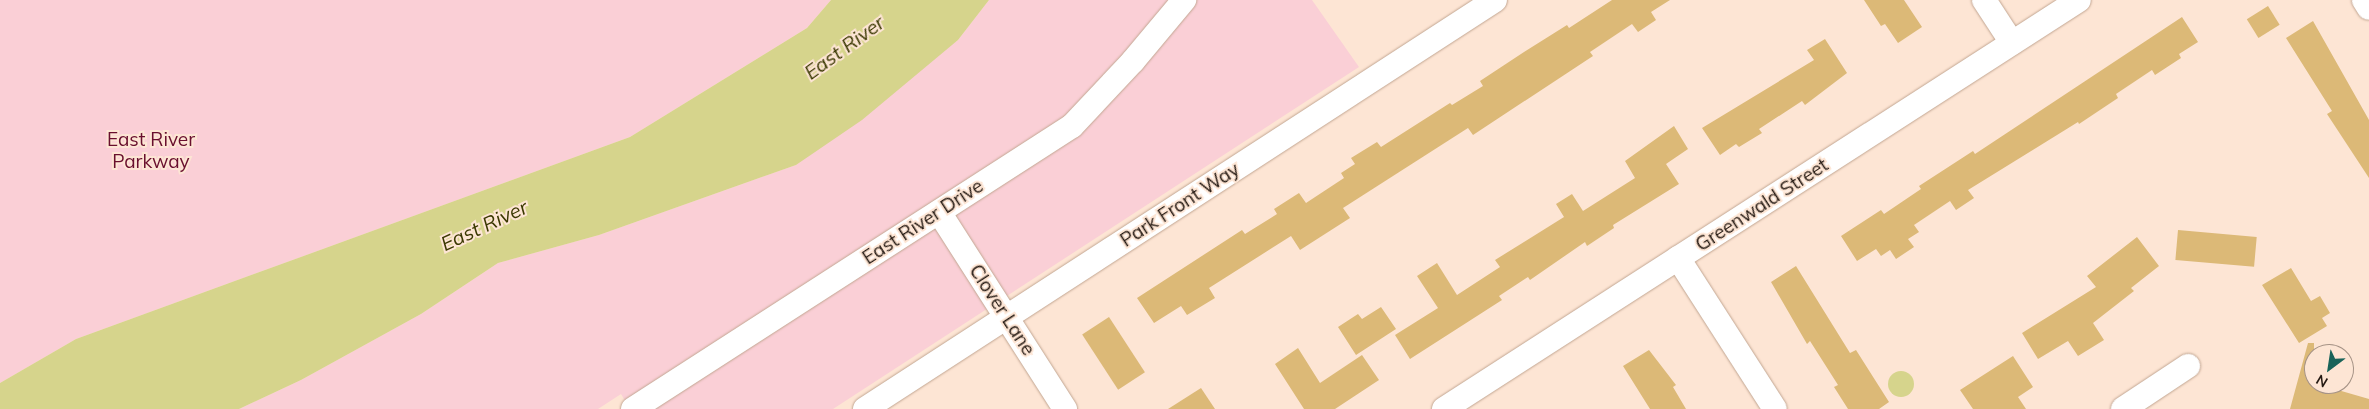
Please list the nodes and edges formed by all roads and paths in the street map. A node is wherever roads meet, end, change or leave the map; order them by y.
1 (1184, 0) edge
2 (1495, 0) edge
3 (1984, 0) edge
4 (2079, 0) edge
5 (2364, 0) edge
6 (2369, 8) edge
7 (2012, 43) junction
8 (939, 212) junction
9 (1678, 258) junction
10 (1007, 317) junction
11 (2188, 366) dead end
12 (633, 409) edge
13 (865, 409) edge
14 (1065, 409) edge
15 (1444, 409) edge
16 (1775, 409) edge
17 (2123, 409) edge

1 - 8 street, East River Drive
2 - 10 street, Park Front Way
3 - 7 street
4 - 7 street, Greenwald Street
5 - 6 street
7 - 9 street, Greenwald Street
8 - 10 street, Clover Lane
8 - 12 street, East River Drive
9 - 15 street, Greenwald Street
9 - 16 street
10 - 13 street, Park Front Way
10 - 14 street, Clover Lane
11 - 17 street

